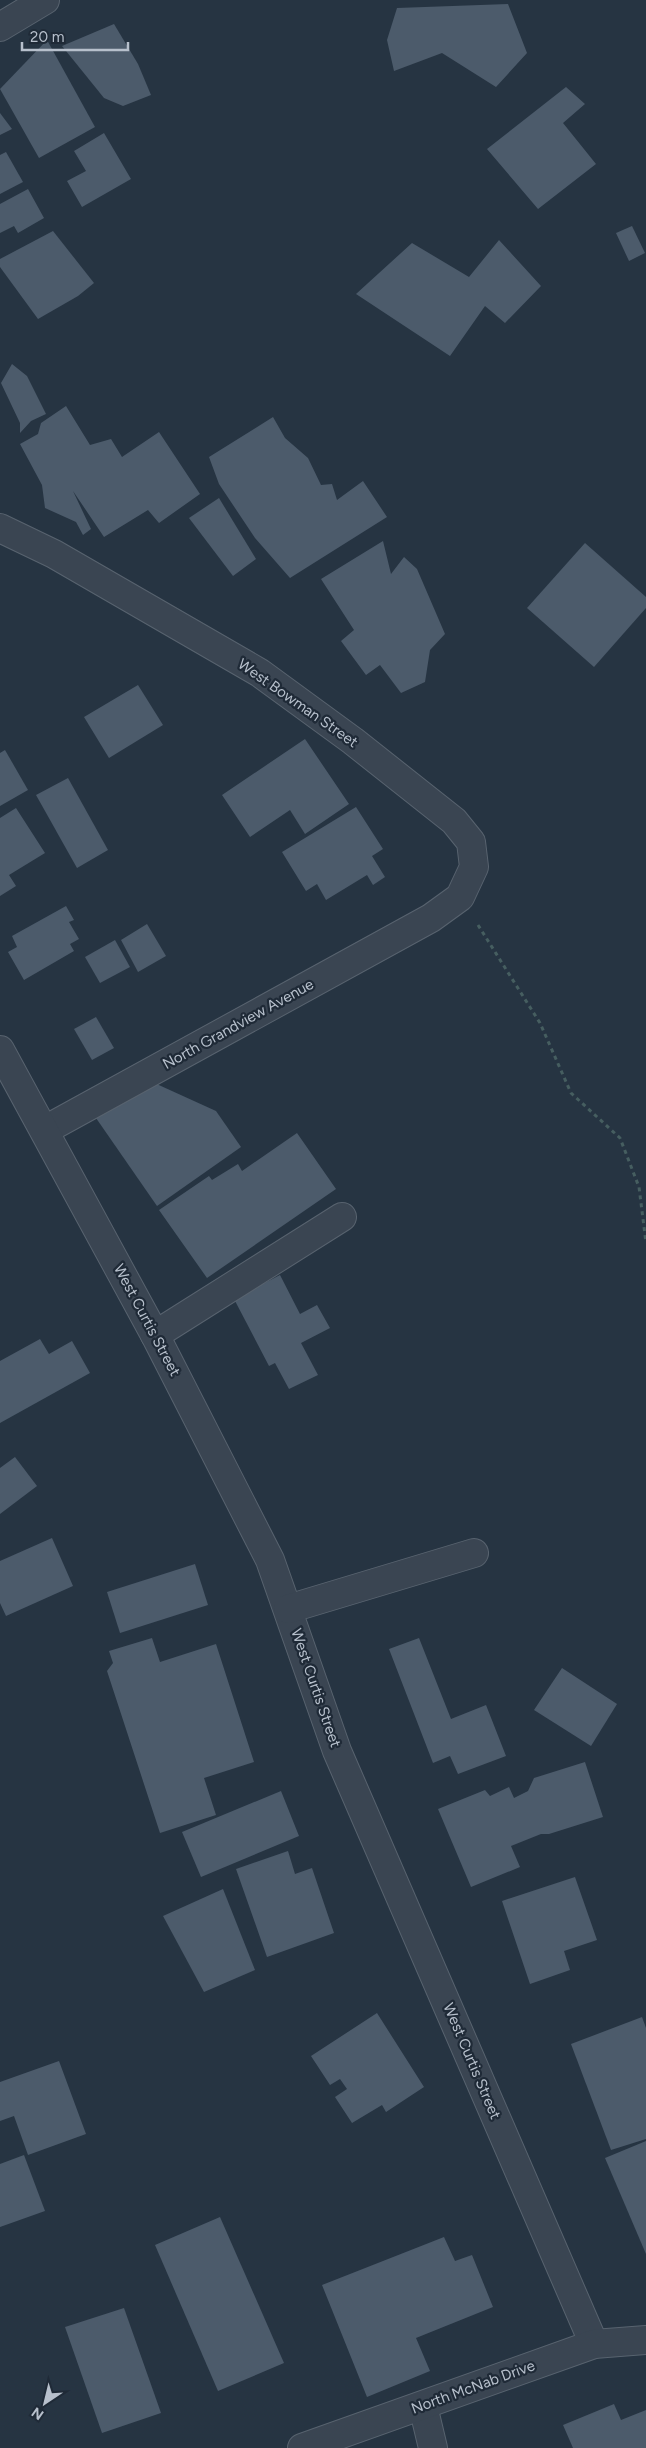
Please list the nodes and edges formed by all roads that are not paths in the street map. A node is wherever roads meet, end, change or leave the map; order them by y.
1 (45, 0) edge
2 (0, 27) edge
3 (0, 528) edge
4 (431, 918) joint
5 (0, 1050) edge
6 (45, 1130) junction
7 (342, 1217) dead end
8 (156, 1336) junction
9 (474, 1553) dead end
10 (288, 1609) junction
11 (646, 2340) edge
12 (594, 2344) junction
13 (423, 2406) junction
14 (302, 2448) edge
15 (432, 2448) edge

1 - 2 street
3 - 4 street, West Bowman Street
4 - 6 street, North Grandview Avenue
5 - 6 street, West Curtis Street
6 - 8 street, West Curtis Street
7 - 8 street
8 - 10 street, West Curtis Street
9 - 10 street
10 - 12 street, West Curtis Street
11 - 12 street, North McNab Drive
12 - 13 street, North McNab Drive
13 - 14 street, North McNab Drive
13 - 15 street

